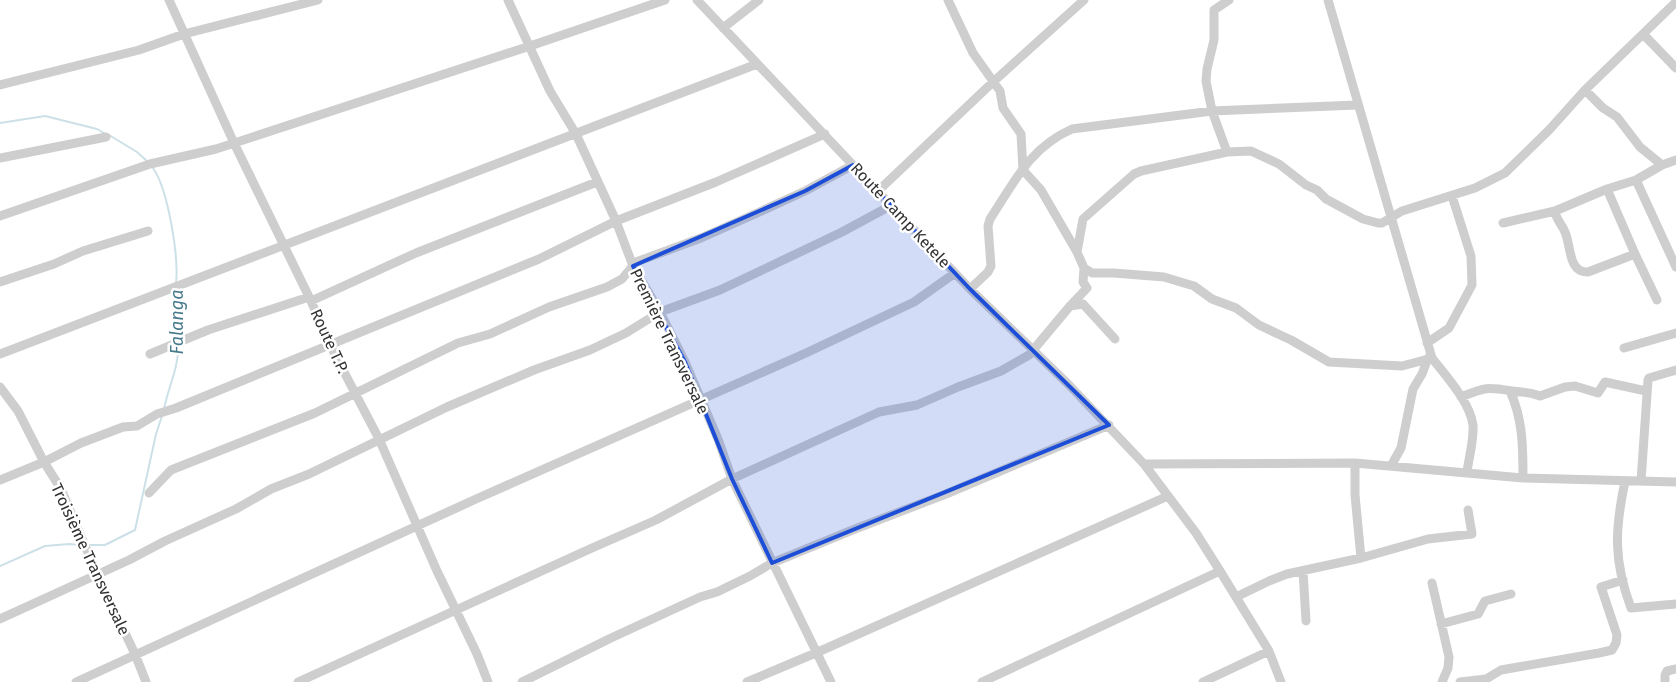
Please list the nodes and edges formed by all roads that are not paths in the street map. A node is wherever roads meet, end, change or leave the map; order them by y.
1 (169, 0) edge
2 (318, 0) edge
3 (508, 0) edge
4 (665, 0) edge
5 (697, 0) edge
6 (759, 0) edge
7 (948, 0) edge
8 (1084, 0) edge
9 (1229, 0) edge
10 (1328, 0) edge
11 (1676, 2) edge
12 (723, 28) junction
13 (184, 34) junction
14 (1644, 34) junction
15 (530, 46) junction
16 (757, 64) junction
17 (1676, 68) edge
18 (993, 82) junction
19 (0, 85) edge
20 (1585, 90) junction
21 (1358, 105) junction
22 (1212, 111) junction
23 (576, 134) junction
24 (825, 134) junction
25 (106, 137) dead end
26 (234, 143) junction
27 (1227, 152) junction
28 (0, 158) edge
29 (1676, 160) edge
30 (853, 165) junction
31 (1662, 165) junction
32 (1023, 170) junction
33 (1636, 180) junction
34 (597, 182) junction
35 (1607, 189) junction
36 (878, 190) junction
37 (1452, 196) junction
38 (892, 205) junction
39 (1555, 211) junction
40 (0, 216) edge
41 (1391, 219) junction
42 (616, 221) junction
43 (1503, 223) dead end
44 (148, 231) dead end
45 (283, 246) junction
46 (1077, 252) junction
47 (1635, 254) junction
48 (633, 266) junction
49 (1676, 267) edge
50 (1084, 268) junction
51 (955, 273) junction
52 (0, 282) edge
53 (970, 289) junction
54 (310, 299) junction
55 (1657, 300) dead end
56 (1070, 306) junction
57 (660, 312) junction
58 (1676, 333) edge
59 (1115, 339) dead end
60 (1427, 343) junction
61 (330, 345) junction
62 (1624, 348) dead end
63 (1033, 350) junction
64 (0, 354) edge
65 (150, 354) dead end
66 (1430, 358) junction
67 (1676, 370) edge
68 (0, 386) edge
69 (1510, 391) junction
70 (1646, 391) junction
71 (355, 392) junction
72 (1462, 397) junction
73 (701, 400) junction
74 (1109, 425) junction
75 (379, 439) junction
76 (44, 462) junction
77 (1355, 463) junction
78 (1144, 464) junction
79 (1391, 466) junction
80 (1467, 472) junction
81 (1523, 478) junction
82 (732, 479) junction
83 (0, 480) edge
84 (1625, 481) junction
85 (1641, 481) junction
86 (1676, 482) edge
87 (149, 492) dead end
88 (1168, 496) junction
89 (1468, 510) dead end
90 (418, 526) junction
91 (1361, 558) junction
92 (772, 563) junction
93 (1220, 571) junction
94 (1303, 571) junction
95 (97, 574) junction
96 (1623, 580) junction
97 (1432, 584) dead end
98 (1511, 594) dead end
99 (1236, 597) junction
100 (1676, 604) edge
101 (456, 611) junction
102 (0, 619) edge
103 (1306, 621) dead end
104 (1442, 624) junction
105 (1269, 651) junction
106 (818, 652) junction
107 (135, 654) junction
108 (1676, 668) edge
109 (1474, 681) edge
110 (76, 682) edge
111 (146, 682) edge
112 (298, 682) edge
113 (488, 682) edge
114 (522, 682) edge
115 (746, 682) edge
116 (831, 682) edge
117 (982, 682) edge
118 (1203, 682) edge
119 (1281, 682) edge
120 (1442, 682) edge
121 (1460, 682) edge
122 (1665, 682) edge

1 - 13 street, Route T.P.
2 - 13 street
3 - 15 street, Première Transversale
4 - 15 street
5 - 12 street, Route Camp Ketele
6 - 12 street
7 - 18 street
8 - 18 street
9 - 22 street
10 - 21 street
11 - 14 street
12 - 16 street, Route Camp Ketele
13 - 19 street
13 - 26 street, Route T.P.
14 - 17 street
14 - 20 street
15 - 23 street, Première Transversale
15 - 26 street
16 - 23 street
16 - 24 street, Route Camp Ketele
18 - 32 street
18 - 36 street
20 - 31 street
20 - 37 street
21 - 22 street
21 - 41 street
22 - 27 street
22 - 32 street
23 - 34 street, Première Transversale
23 - 45 street
24 - 30 street, Route Camp Ketele
24 - 42 street
25 - 28 street
26 - 40 street
26 - 45 street, Route T.P.
27 - 41 street
27 - 46 street
29 - 31 street
30 - 36 street, Route Camp Ketele
30 - 48 street
31 - 33 street
32 - 46 street
32 - 53 street
33 - 35 street
33 - 49 street
34 - 42 street, Première Transversale
34 - 54 street
35 - 39 street
35 - 47 street
36 - 38 street, Route Camp Ketele
37 - 41 street
37 - 60 street
38 - 51 street, Route Camp Ketele
38 - 57 street
39 - 43 street
39 - 47 street
41 - 60 street
42 - 48 street, Première Transversale
42 - 61 street
44 - 52 street
45 - 54 street, Route T.P.
45 - 64 street
46 - 50 street
47 - 55 street
48 - 57 street, Première Transversale
48 - 71 street
50 - 56 street
50 - 66 street
51 - 53 street, Route Camp Ketele
51 - 73 street
53 - 63 street, Route Camp Ketele
54 - 61 street, Route T.P.
54 - 65 street
56 - 59 street
56 - 63 street
57 - 73 street, Première Transversale
57 - 75 street
58 - 62 street
60 - 66 street
61 - 71 street, Route T.P.
61 - 76 street
63 - 74 street, Route Camp Ketele
63 - 82 street
66 - 72 street
66 - 79 street
67 - 70 street
68 - 76 street, Troisième Transversale
69 - 70 street
69 - 72 street
69 - 81 street
70 - 85 street
71 - 75 street, Route T.P.
71 - 87 street
72 - 80 street
73 - 82 street, Première Transversale
73 - 90 street
74 - 78 street, Route Camp Ketele
74 - 92 street
75 - 90 street, Route T.P.
75 - 95 street
76 - 83 street
76 - 95 street, Troisième Transversale
77 - 78 street
77 - 79 street
77 - 91 street
78 - 88 street, Route Camp Ketele
79 - 80 street
80 - 81 street
81 - 84 street
82 - 92 street, Première Transversale
82 - 101 street
84 - 85 street
84 - 96 street
85 - 86 street
88 - 93 street, Route Camp Ketele
88 - 106 street
89 - 91 street
90 - 101 street, Route T.P.
90 - 107 street
91 - 94 street
92 - 106 street, Première Transversale
92 - 114 street
93 - 99 street, Route Camp Ketele
93 - 117 street
94 - 99 street
94 - 103 street
95 - 102 street
95 - 107 street, Troisième Transversale
96 - 100 street
96 - 109 street
97 - 104 street
98 - 104 street
99 - 105 street, Route Camp Ketele
101 - 112 street
101 - 113 street, Route T.P.
104 - 120 street
105 - 118 street
105 - 119 street, Route Camp Ketele
106 - 115 street
106 - 116 street, Première Transversale
107 - 110 street
107 - 111 street, Troisième Transversale
108 - 122 street
109 - 121 street

